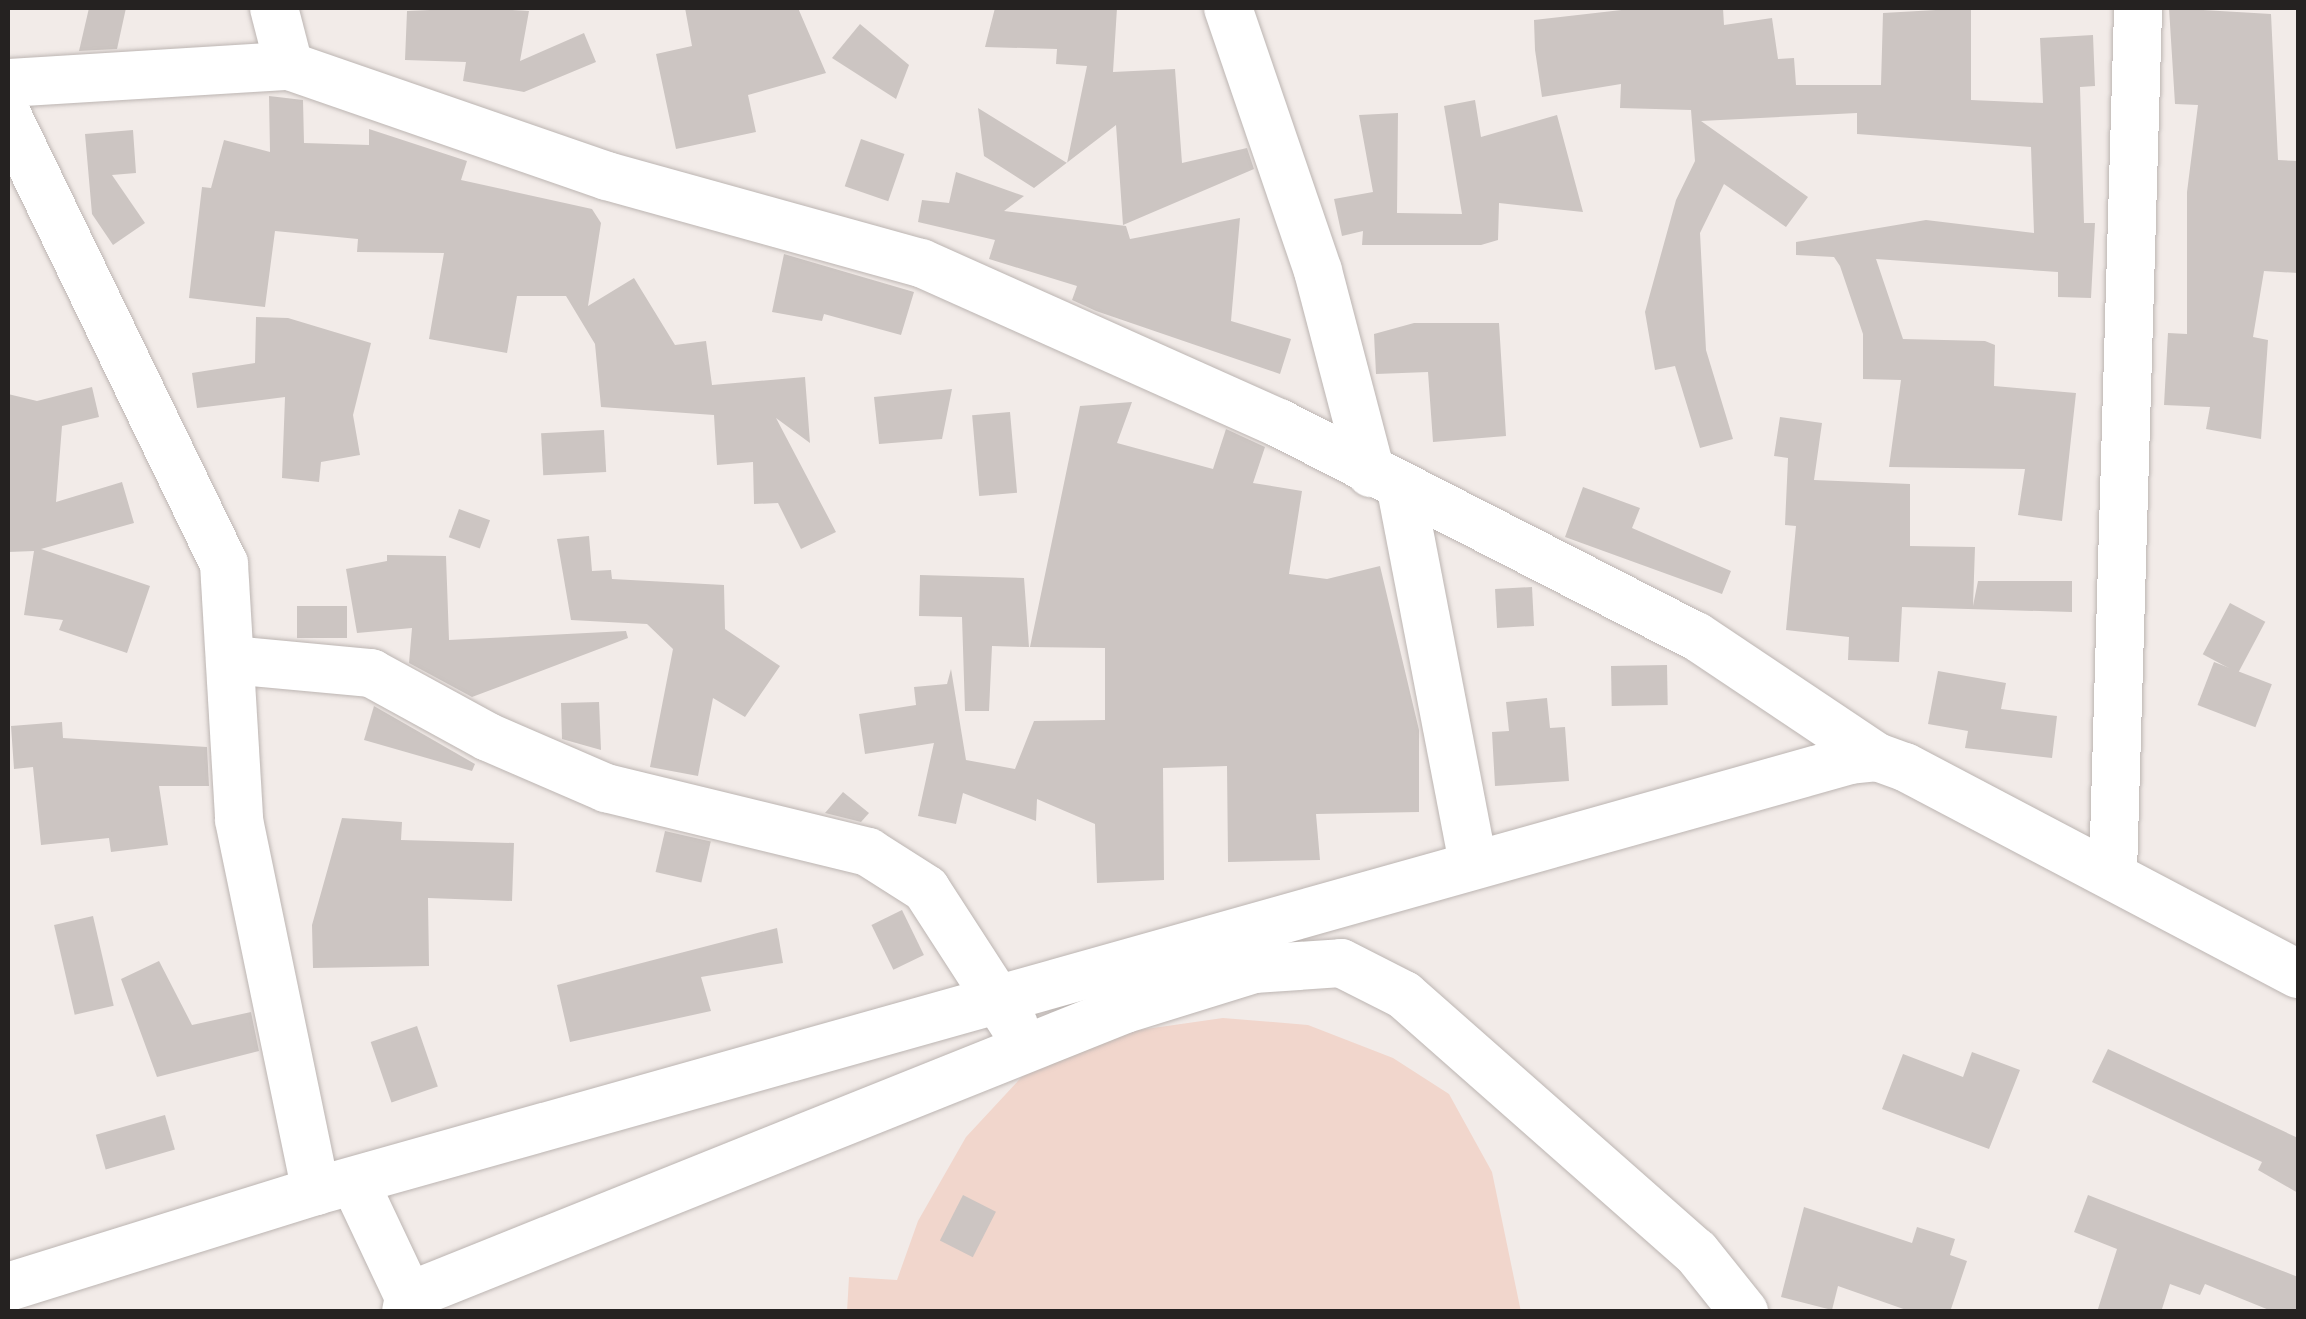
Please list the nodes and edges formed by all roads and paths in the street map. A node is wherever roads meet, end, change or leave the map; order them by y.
1 (274, 8) edge
2 (1228, 8) edge
3 (2138, 8) edge
4 (289, 66) junction
5 (8, 83) edge
6 (8, 116) edge
7 (1386, 481) junction
8 (231, 660) junction
9 (1877, 757) junction
10 (1473, 862) junction
11 (2113, 874) junction
12 (2298, 974) edge
13 (1000, 997) junction
14 (1028, 1050) junction
15 (336, 1187) junction
16 (8, 1287) edge
17 (410, 1306) edge
18 (1744, 1312) edge

1 - 4 street
2 - 7 street
3 - 11 street
4 - 5 street
4 - 7 street
6 - 8 street
7 - 9 street
7 - 10 street
8 - 13 street
8 - 15 street
9 - 10 street
9 - 11 street
10 - 13 street
11 - 12 street
13 - 14 street
13 - 15 street
14 - 17 street
14 - 18 street
15 - 16 street
15 - 17 street

